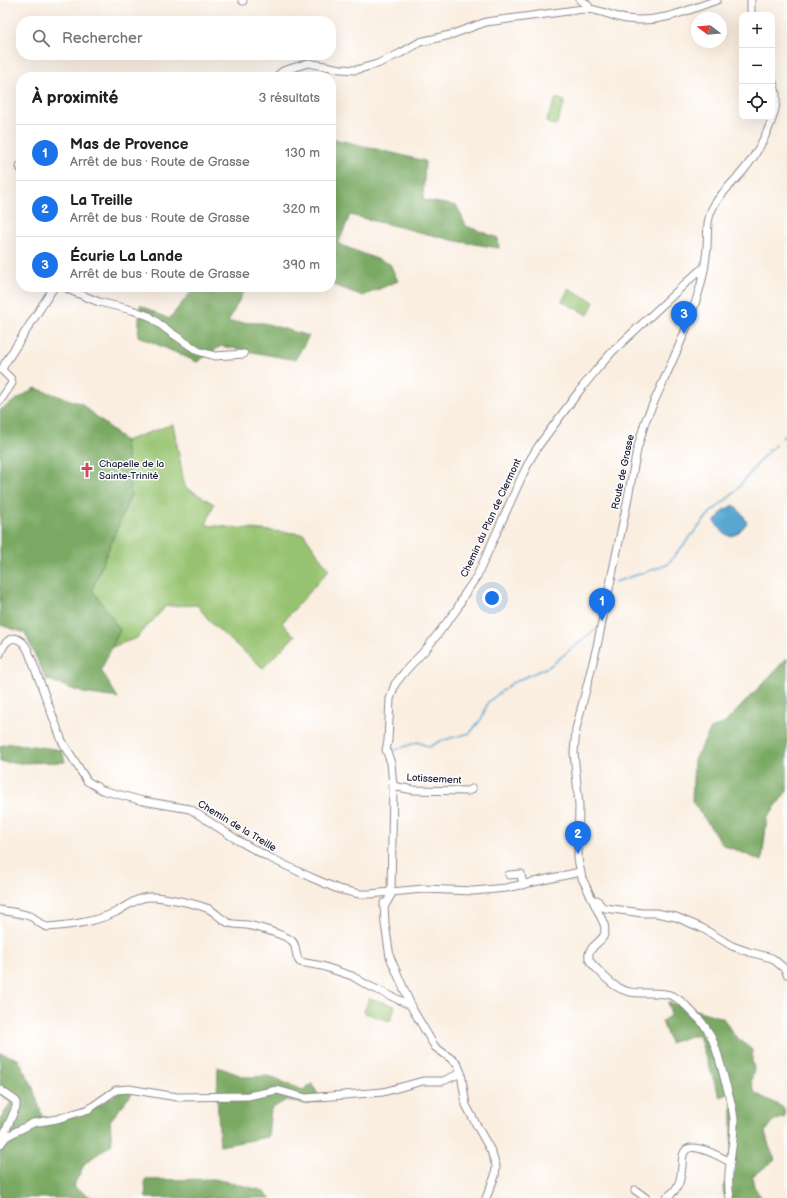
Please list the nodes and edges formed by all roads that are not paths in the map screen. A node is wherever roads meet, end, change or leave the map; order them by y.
1 (580, 0) edge
2 (717, 0) edge
3 (751, 0) edge
4 (589, 9) junction
5 (751, 12) edge
6 (282, 72) edge
7 (773, 84) edge
8 (704, 268) junction
9 (688, 281) junction
10 (701, 284) junction
11 (51, 292) edge
12 (74, 292) edge
13 (244, 354) dead end
14 (0, 401) edge
15 (0, 654) edge
16 (393, 786) junction
17 (472, 789) dead end
18 (580, 872) junction
19 (509, 875) dead end
20 (523, 884) junction
21 (388, 892) junction
22 (589, 892) junction
23 (370, 894) junction
24 (384, 904) junction
25 (0, 910) edge
26 (787, 974) edge
27 (412, 1006) junction
28 (461, 1073) junction
29 (0, 1090) edge
30 (0, 1144) edge
31 (730, 1162) junction
32 (635, 1190) dead end
33 (486, 1198) edge
34 (646, 1198) edge
35 (666, 1198) edge
36 (730, 1198) edge

1 - 4 street
2 - 4 street
3 - 5 street
4 - 6 street
7 - 8 street, Route de Grasse
8 - 9 street, Chemin du Plan de Clermont
8 - 10 street, Route de Grasse
9 - 10 street
9 - 16 street, Chemin du Plan de Clermont
10 - 18 street, Route de Grasse
11 - 14 street
12 - 13 street
15 - 23 street, Chemin de la Treille
16 - 17 street, Lotissement
16 - 21 street, Chemin du Plan de Clermont
18 - 20 street, Chemin de la Treille
18 - 22 street, Route de Grasse
19 - 20 street
20 - 21 street, Chemin de la Treille
21 - 23 street, Chemin de la Treille
21 - 24 street
22 - 26 street
22 - 31 street
23 - 24 street
24 - 27 street
25 - 27 street
27 - 28 street
28 - 30 street
28 - 33 street
29 - 30 street
31 - 35 street
31 - 36 street
32 - 34 street

